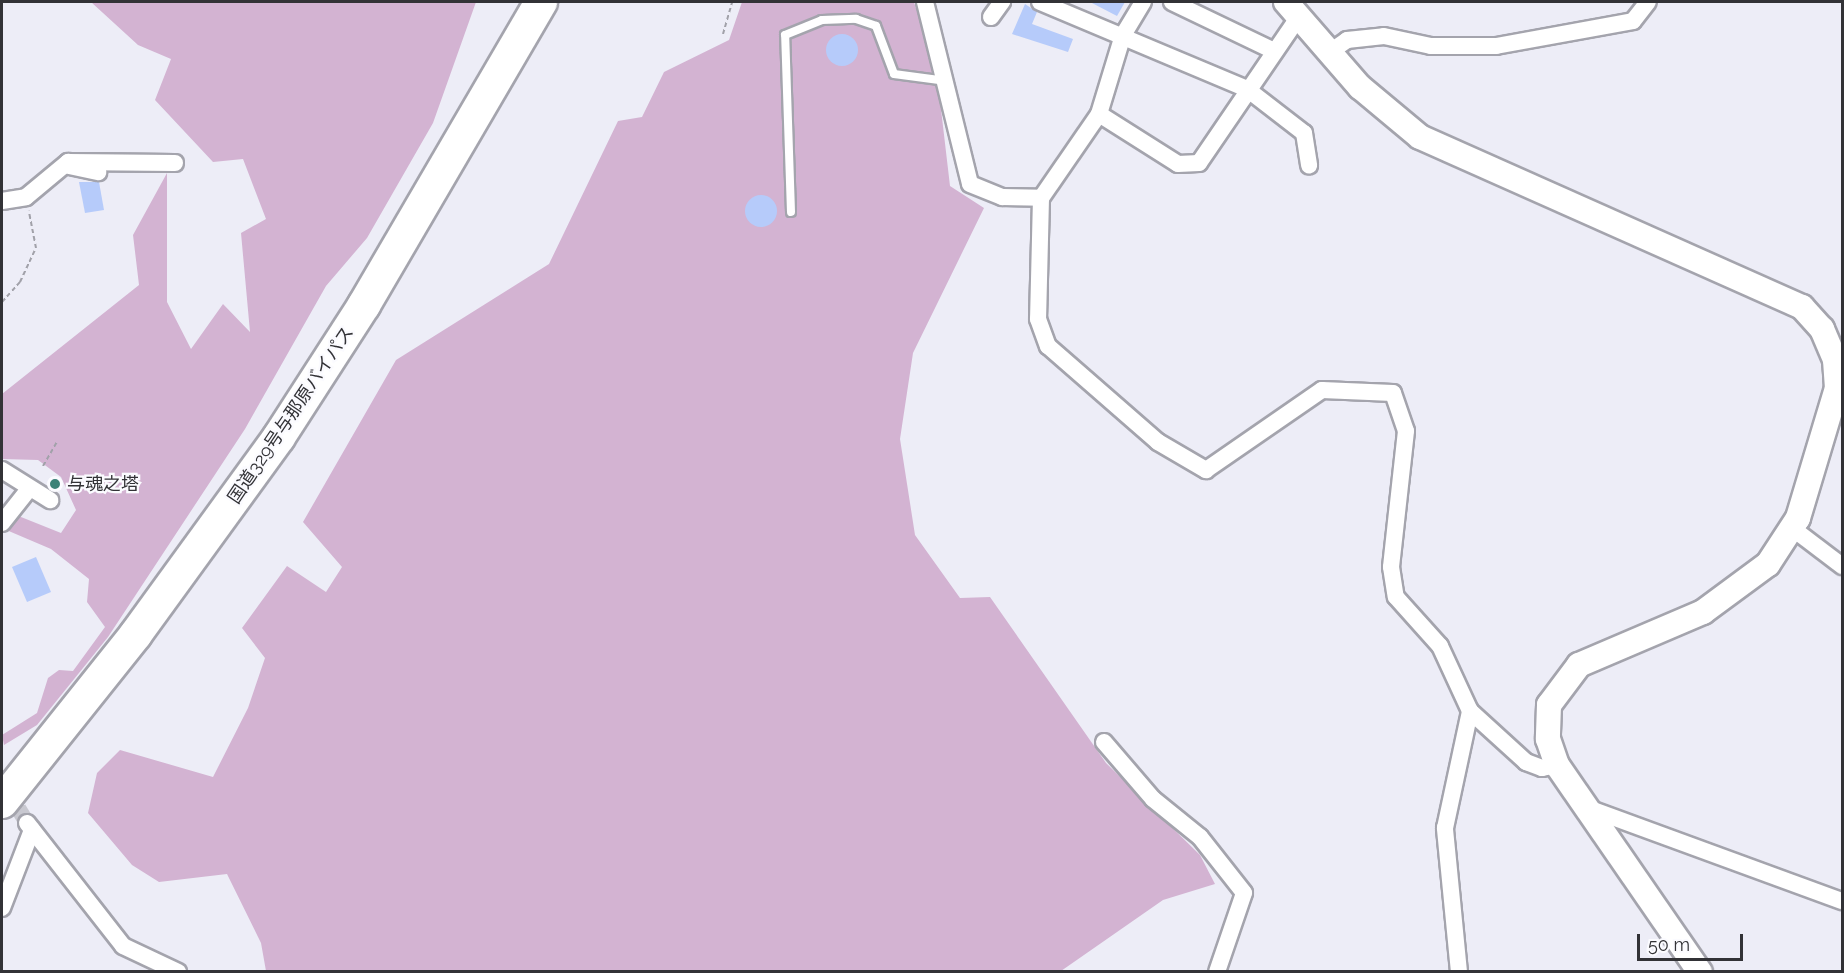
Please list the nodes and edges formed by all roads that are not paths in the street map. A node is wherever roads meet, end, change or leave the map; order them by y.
1 (541, 2) edge
2 (924, 2) edge
3 (1002, 2) edge
4 (1040, 2) edge
5 (1143, 2) edge
6 (1172, 2) edge
7 (1648, 2) edge
8 (1293, 8) edge
9 (991, 17) dead end
10 (1123, 35) junction
11 (1272, 50) junction
12 (1330, 52) junction
13 (948, 81) junction
14 (1247, 89) junction
15 (1098, 114) junction
16 (175, 163) dead end
17 (64, 165) junction
18 (1309, 166) dead end
19 (98, 172) dead end
20 (1041, 198) junction
21 (2, 201) edge
22 (791, 212) dead end
23 (2, 470) edge
24 (29, 489) junction
25 (51, 500) dead end
26 (2, 523) edge
27 (1792, 528) junction
28 (1842, 567) edge
29 (1470, 711) junction
30 (1104, 742) dead end
31 (1557, 765) junction
32 (2, 802) edge
33 (1585, 807) junction
34 (1842, 902) edge
35 (2, 908) edge
36 (1218, 971) edge
37 (178, 972) edge
38 (1459, 972) edge
39 (1700, 972) edge

1 - 32 highway, 国道329号与那原バイパス
2 - 13 street
3 - 9 street
4 - 10 street
5 - 10 street
6 - 11 street
7 - 12 street
8 - 11 street
8 - 12 street
10 - 14 street
10 - 15 street
11 - 14 street
12 - 27 street
13 - 20 street
13 - 22 lane
14 - 15 street
14 - 18 street
15 - 20 street
16 - 17 street
17 - 19 street
17 - 21 street
20 - 29 street
23 - 24 street
24 - 25 street
24 - 26 street
27 - 28 street
27 - 31 street
29 - 31 street
29 - 38 street
30 - 36 street
31 - 33 street
33 - 34 street
33 - 39 street
35 - 37 street

